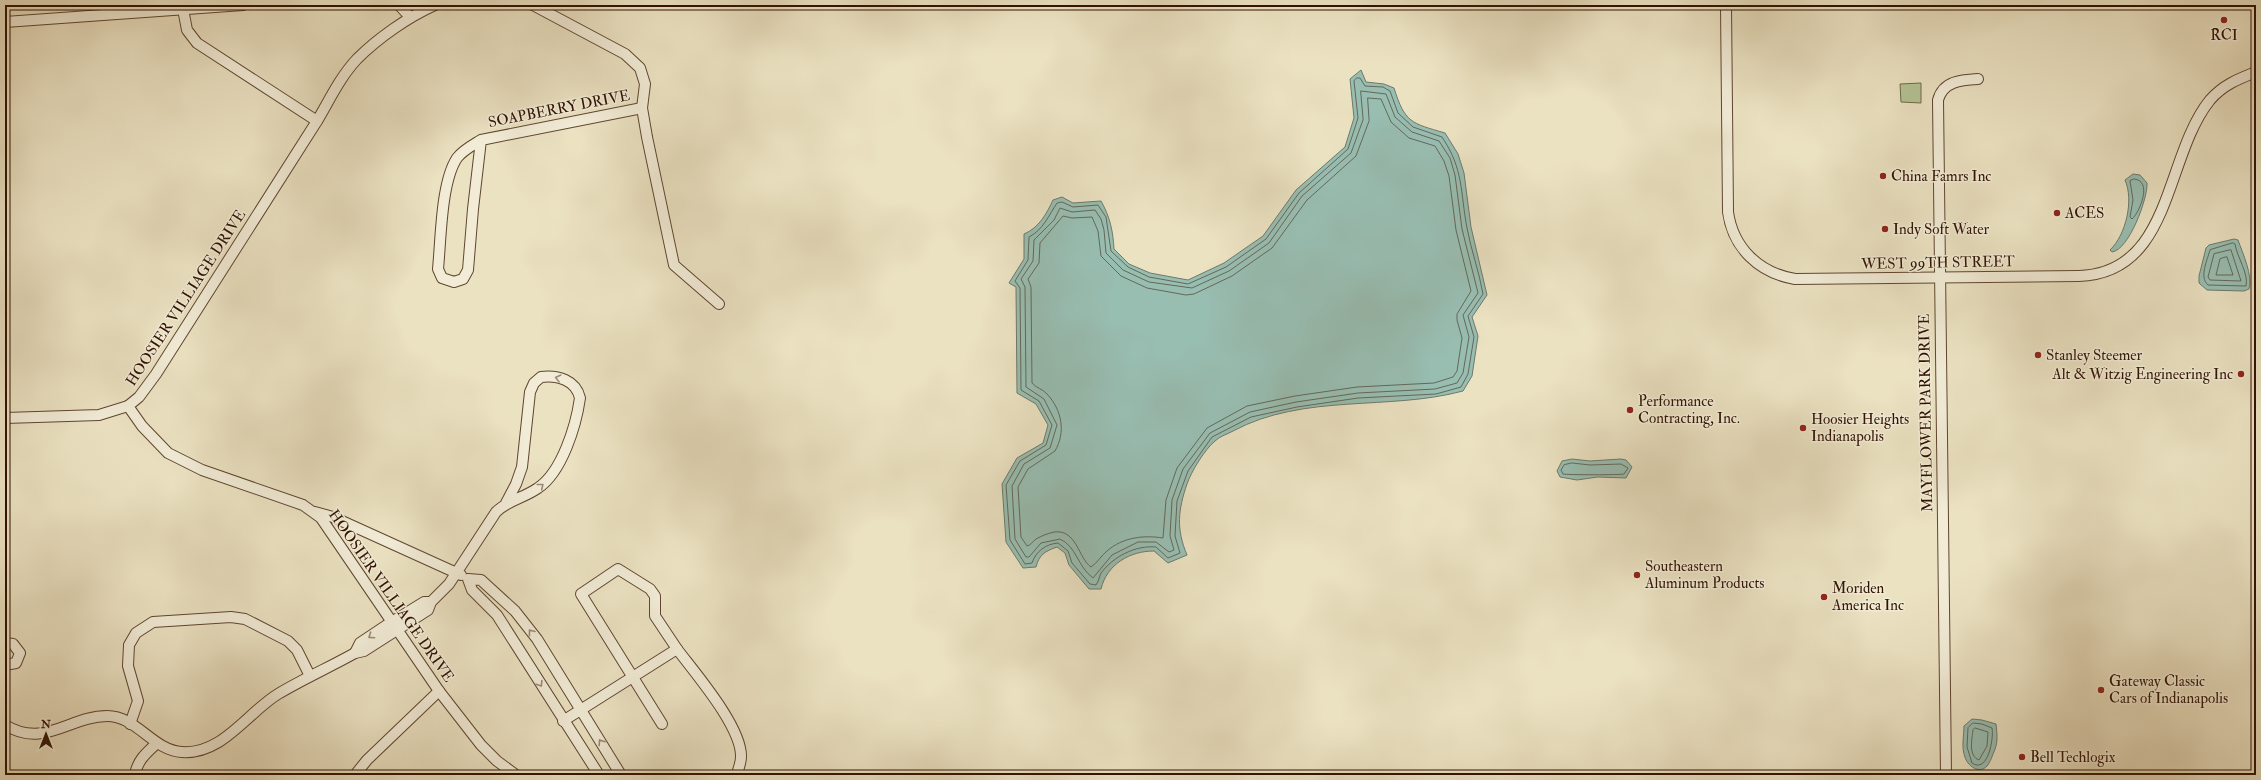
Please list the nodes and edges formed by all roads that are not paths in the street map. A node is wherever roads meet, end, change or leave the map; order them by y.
1 (243, 5) edge
2 (399, 5) edge
3 (435, 5) edge
4 (533, 5) edge
5 (1726, 5) edge
6 (183, 9) junction
7 (410, 17) junction
8 (5, 22) edge
9 (2256, 72) edge
10 (1978, 79) dead end
11 (642, 108) junction
12 (317, 121) junction
13 (481, 140) junction
14 (1940, 278) junction
15 (719, 304) dead end
16 (128, 406) junction
17 (5, 418) edge
18 (506, 503) junction
19 (311, 511) junction
20 (456, 571) junction
21 (468, 579) junction
22 (393, 627) junction
23 (5, 643) edge
24 (677, 649) junction
25 (5, 665) edge
26 (310, 676) junction
27 (632, 677) junction
28 (438, 692) junction
29 (580, 710) junction
30 (563, 721) junction
31 (130, 724) junction
32 (662, 724) dead end
33 (5, 725) edge
34 (156, 744) junction
35 (135, 775) edge
36 (355, 775) edge
37 (516, 775) edge
38 (599, 775) edge
39 (621, 775) edge
40 (737, 775) edge
41 (1946, 775) edge

1 - 6 street
2 - 7 street
3 - 7 street, HOOSIER VILLIAGE DRIVE
4 - 11 street
5 - 14 street, WEST 99TH STREET
6 - 8 street
6 - 12 street
7 - 12 street, HOOSIER VILLIAGE DRIVE
9 - 14 street, WEST 99TH STREET
10 - 14 street, MAYFLOWER PARK DRIVE
11 - 13 street, SOAPBERRY DRIVE
11 - 15 street
12 - 16 street, HOOSIER VILLIAGE DRIVE
13 - 13 street, SOAPBERRY DRIVE
14 - 41 street, MAYFLOWER PARK DRIVE
16 - 17 street
16 - 19 street, HOOSIER VILLIAGE DRIVE
18 -> 18 street
18 - 20 street
19 - 20 street
19 - 22 street, HOOSIER VILLIAGE DRIVE
20 - 21 street
20 - 22 street
29 -> 21 street
21 -> 30 street
22 - 26 street
22 - 28 street, HOOSIER VILLIAGE DRIVE
23 - 25 street
24 - 27 street
24 - 27 street
24 - 40 street
26 - 31 street
26 - 34 street
27 - 29 street
27 - 32 street
28 - 36 street
28 - 37 street, HOOSIER VILLIAGE DRIVE
29 - 30 street
39 -> 29 street
30 - 38 street
31 - 33 street
31 - 34 street
34 - 35 street

